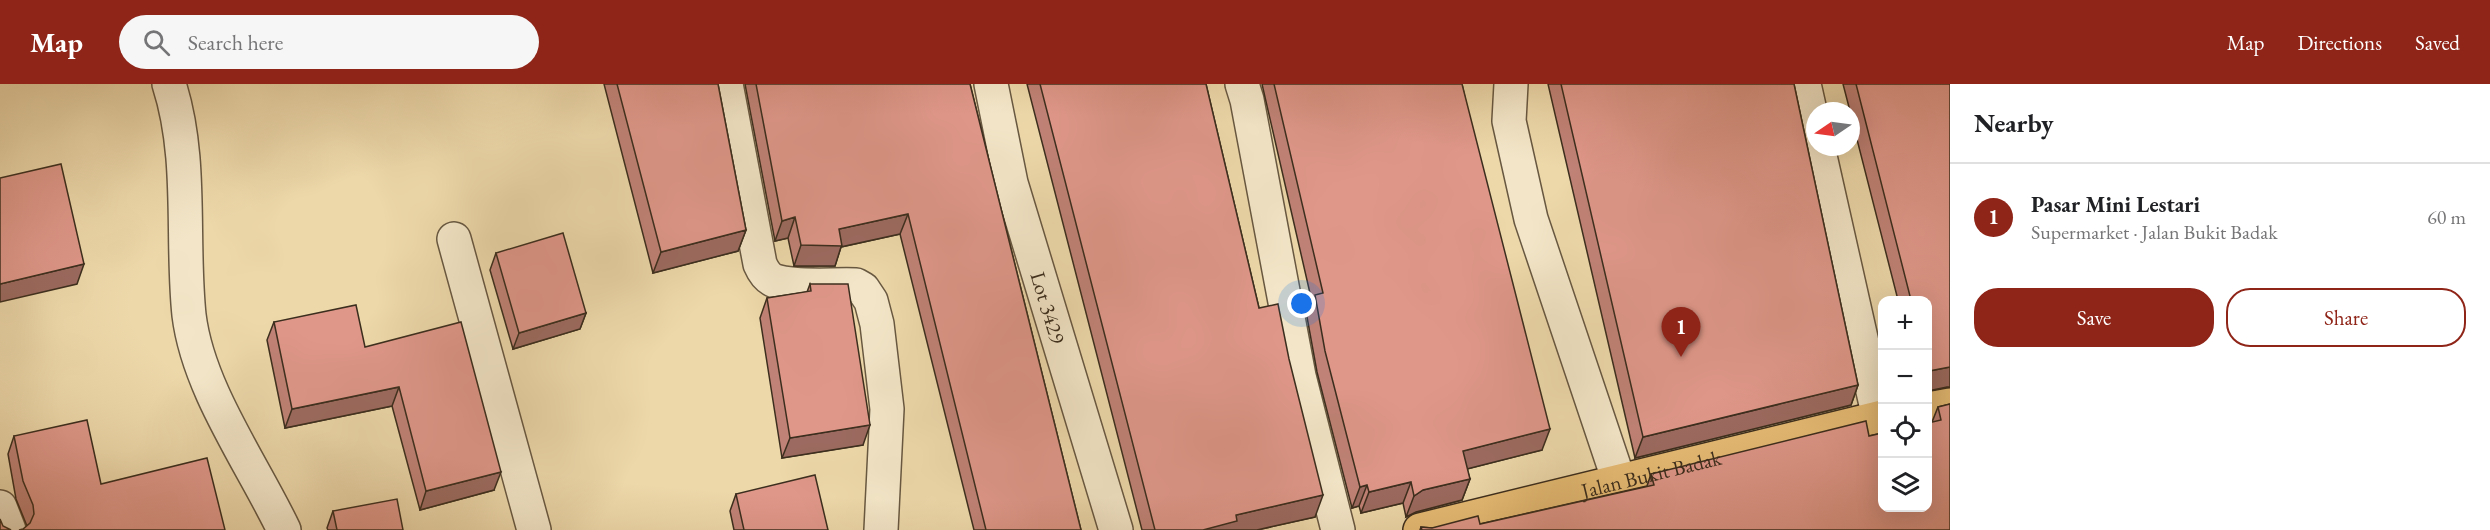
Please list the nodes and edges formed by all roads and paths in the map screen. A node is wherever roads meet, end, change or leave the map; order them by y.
1 (170, 84) edge
2 (726, 84) edge
3 (991, 84) edge
4 (1242, 84) edge
5 (1511, 84) edge
6 (1804, 84) edge
7 (1808, 102) edge
8 (1820, 156) edge
9 (454, 239) dead end
10 (1878, 404) edge
11 (1950, 405) edge
12 (1932, 408) edge
13 (1878, 418) edge
14 (1619, 481) junction
15 (0, 507) edge
16 (9, 530) edge
17 (284, 530) edge
18 (534, 530) edge
19 (881, 530) edge
20 (1116, 530) edge
21 (1338, 530) edge
22 (1420, 530) edge

1 - 17 street
2 - 19 street
3 - 20 street, Lot 3429
4 - 21 street
5 - 14 street
6 - 7 street
8 - 10 street
9 - 18 street
11 - 12 main road
13 - 14 main road, Jalan Bukit Badak
14 - 22 main road, Jalan Bukit Badak
15 - 16 street

